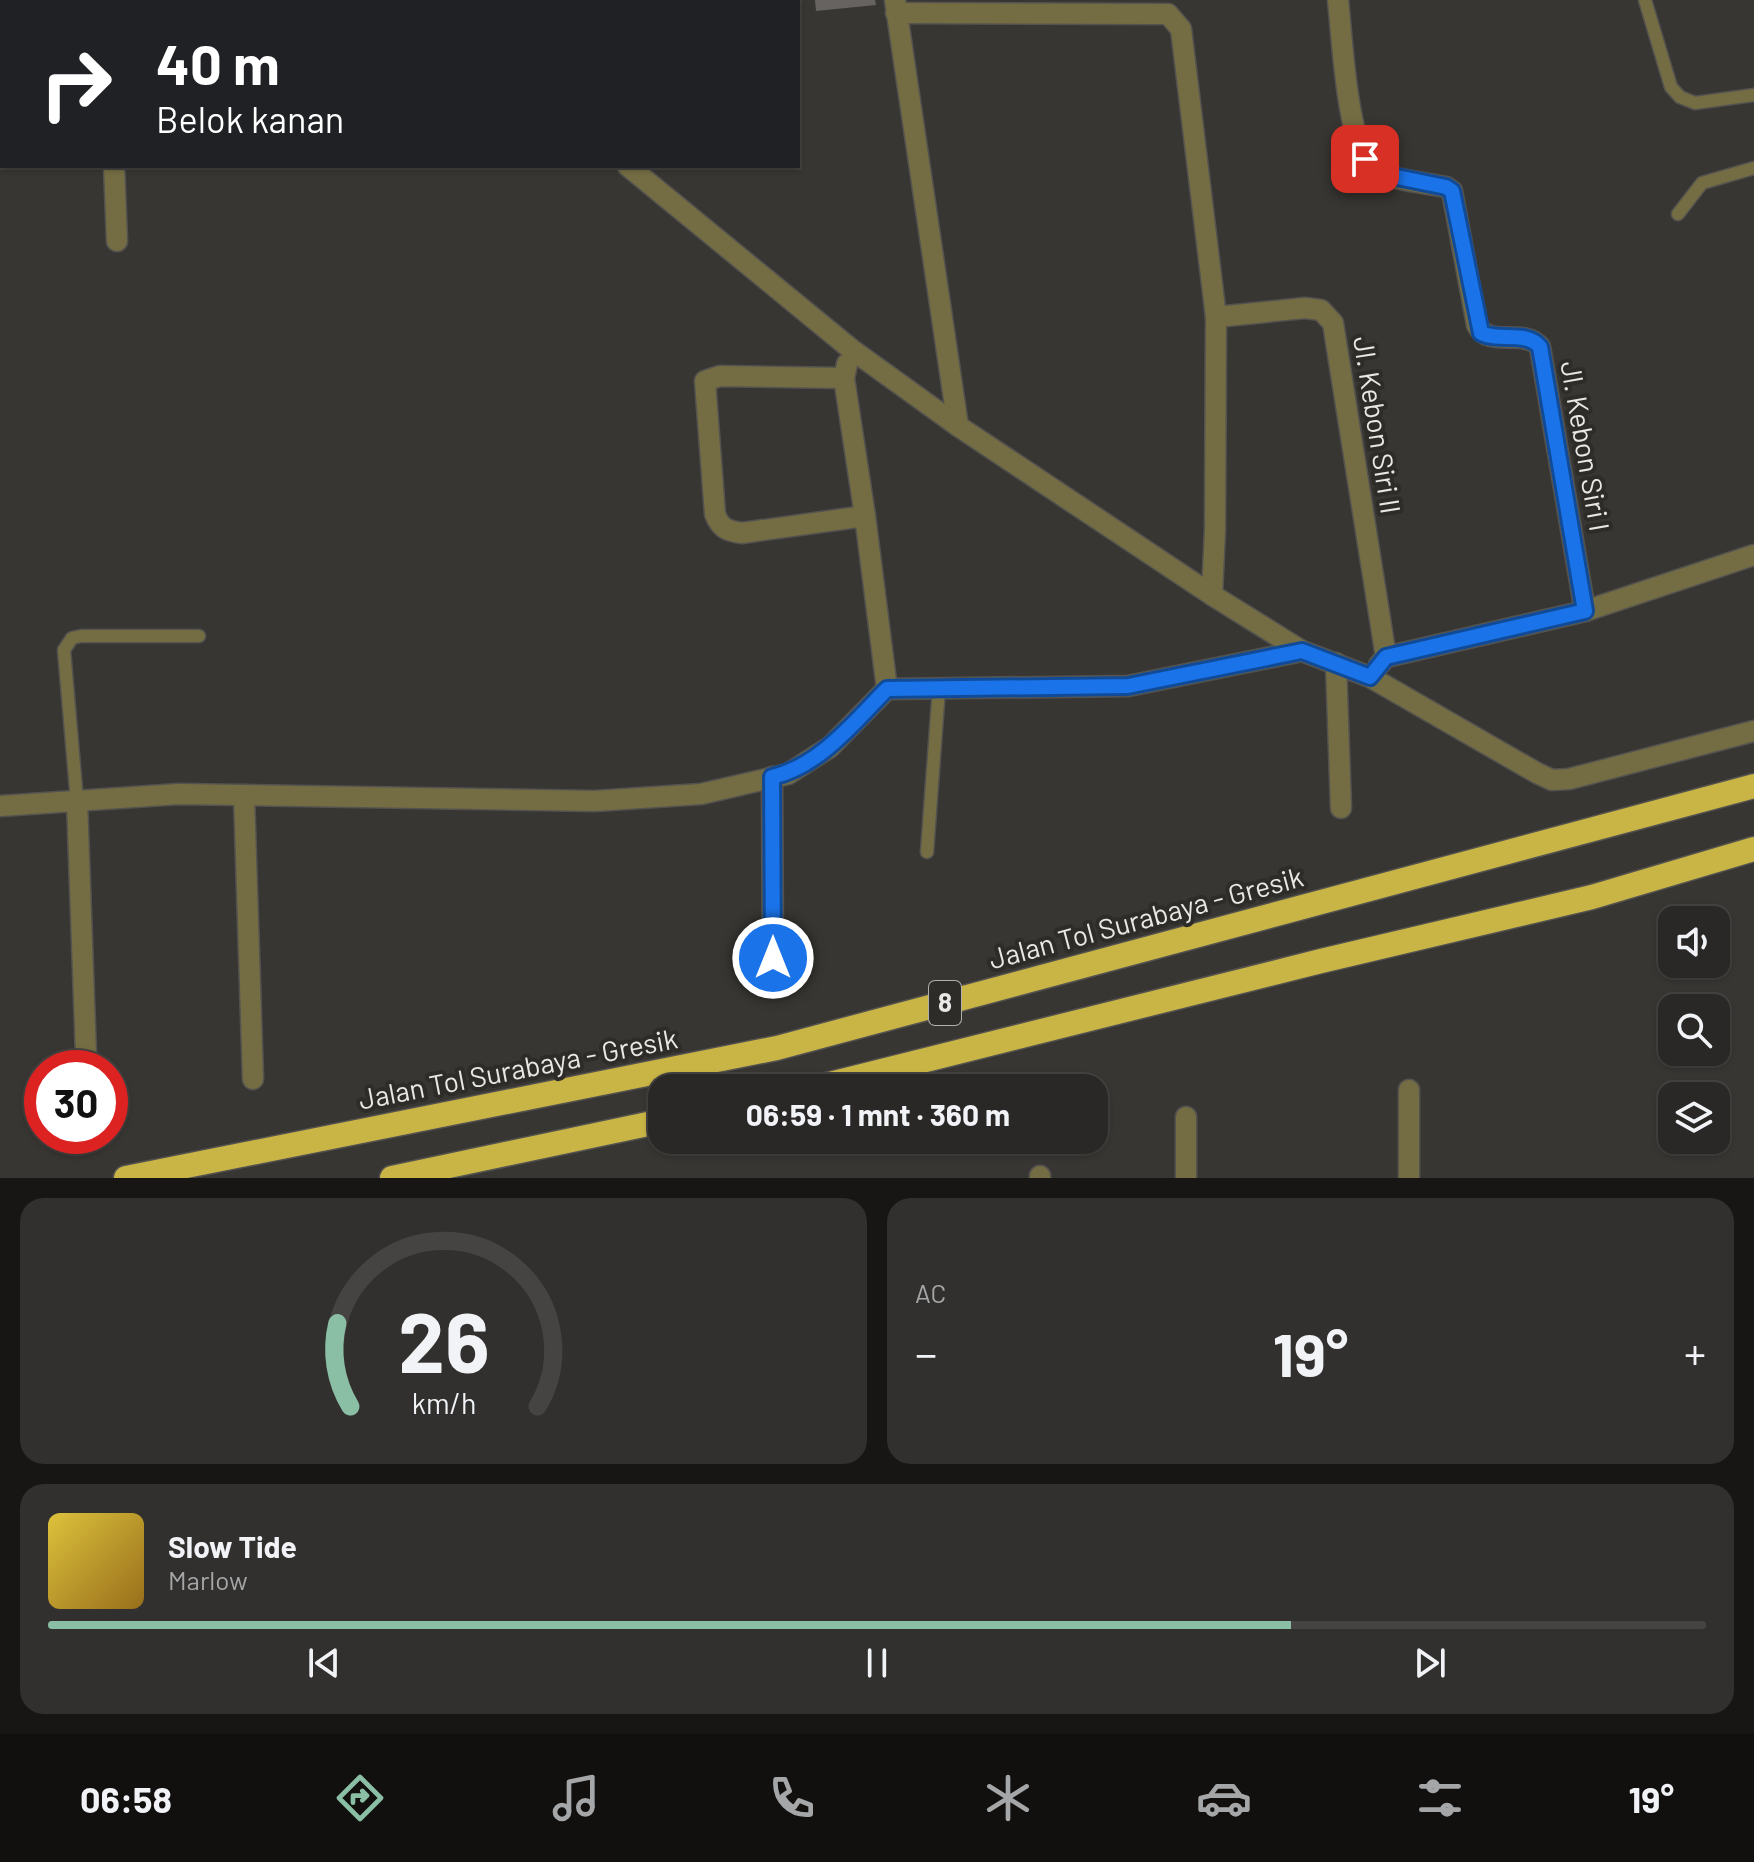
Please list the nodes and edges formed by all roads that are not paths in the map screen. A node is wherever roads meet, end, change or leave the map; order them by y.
1 (1338, 0) edge
2 (1645, 0) edge
3 (895, 6) edge
4 (1104, 7) edge
5 (1754, 95) edge
6 (114, 168) edge
7 (630, 168) edge
8 (1754, 168) edge
9 (1678, 214) dead end
10 (117, 241) dead end
11 (1216, 317) junction
12 (851, 349) junction
13 (844, 378) junction
14 (958, 426) junction
15 (865, 516) junction
16 (1754, 555) edge
17 (1212, 595) junction
18 (1585, 611) junction
19 (199, 636) dead end
20 (1302, 651) junction
21 (1386, 657) junction
22 (1336, 663) junction
23 (1370, 677) junction
24 (939, 688) junction
25 (887, 689) junction
26 (1754, 731) edge
27 (772, 777) junction
28 (1754, 786) edge
29 (244, 795) junction
30 (77, 801) junction
31 (0, 806) edge
32 (1341, 808) dead end
33 (1754, 849) edge
34 (927, 852) dead end
35 (773, 958) dead end
36 (86, 1050) edge
37 (870, 1074) edge
38 (253, 1079) dead end
39 (1409, 1090) dead end
40 (1186, 1117) dead end
41 (648, 1124) edge
42 (126, 1178) edge
43 (392, 1178) edge
44 (1186, 1178) edge
45 (1409, 1178) edge

1 - 18 street, Jl. Kebon Siri I
2 - 5 lane
3 - 4 street
3 - 14 street
4 - 11 street
6 - 10 street
7 - 12 street
8 - 9 lane
11 - 17 street
11 - 21 street, Jl. Kebon Siri II
12 - 13 street
12 - 14 street
13 - 15 street
13 - 15 street
14 - 17 street
15 - 25 street
16 - 18 street
17 - 20 street
18 - 21 street
19 - 30 lane
20 - 22 street
20 - 24 street
21 - 23 street
22 - 23 street
22 - 32 street
23 - 26 street
24 - 25 street
24 - 34 lane
25 - 27 street
27 - 29 street
27 - 35 street
28 - 42 highway, Jalan Tol Surabaya - Gresik / 8
29 - 30 street
29 - 38 street
30 - 31 street
30 - 36 street
33 - 37 highway, 8
39 - 45 street
40 - 44 street
41 - 43 highway

